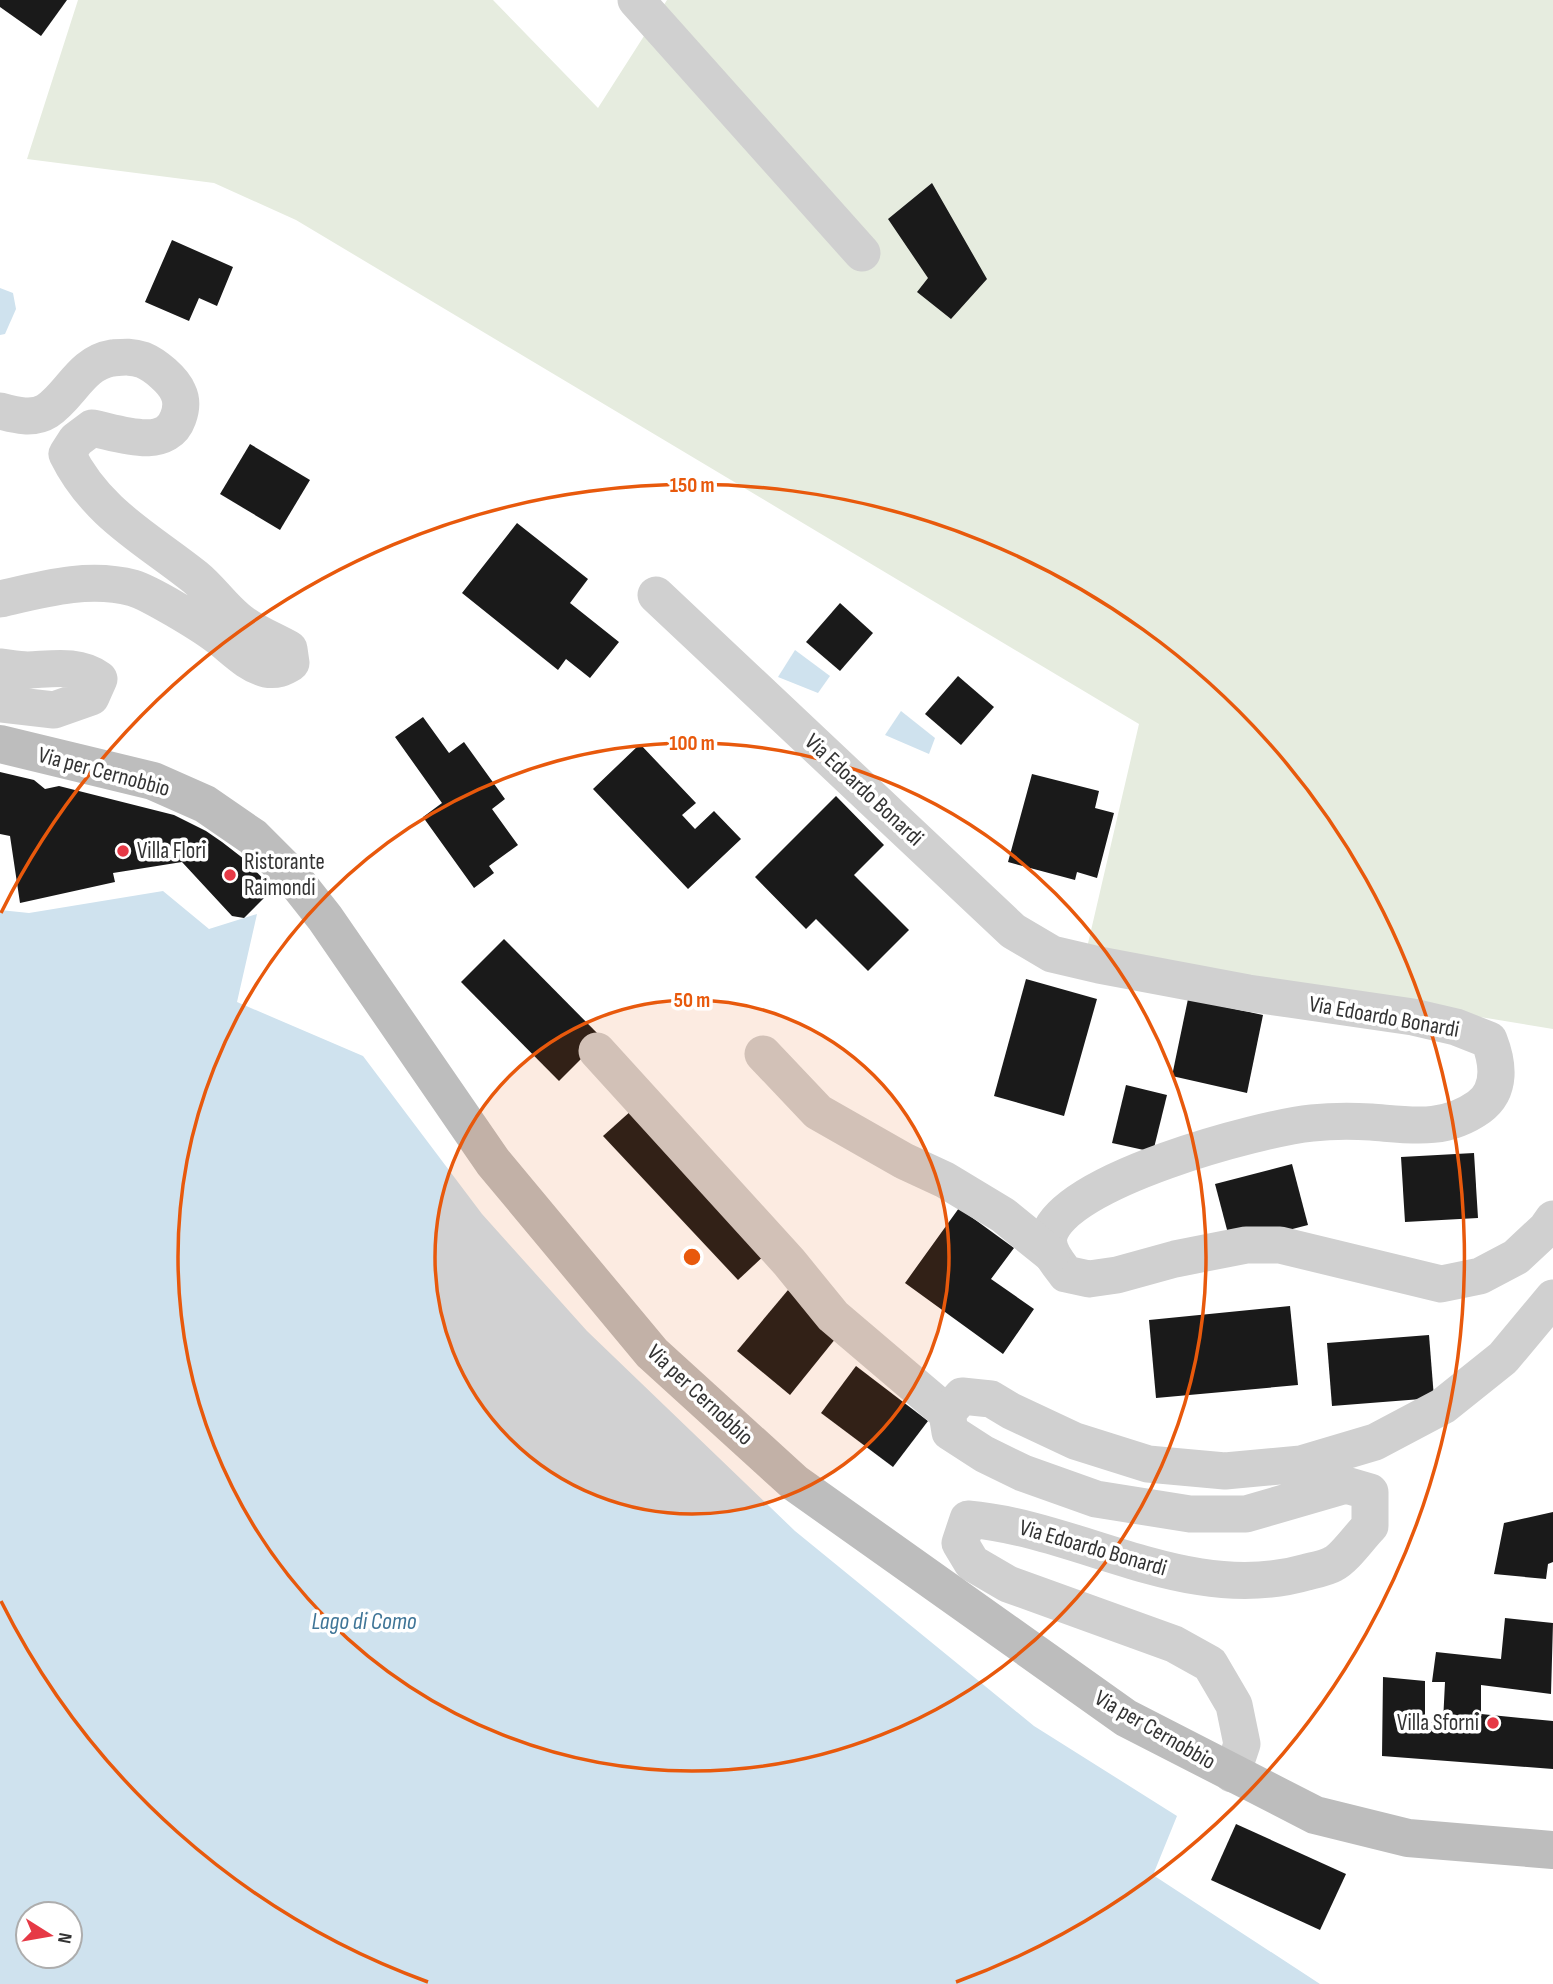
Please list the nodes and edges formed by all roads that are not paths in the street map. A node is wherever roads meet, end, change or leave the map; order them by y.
1 (636, 0) edge
2 (862, 253) dead end
3 (0, 411) edge
4 (656, 595) dead end
5 (0, 598) edge
6 (0, 667) edge
7 (0, 704) edge
8 (0, 744) edge
9 (597, 1051) dead end
10 (763, 1054) dead end
11 (1553, 1219) edge
12 (1051, 1254) junction
13 (1553, 1298) edge
14 (947, 1413) junction
15 (1232, 1774) junction
16 (1553, 1850) edge

1 - 2 street
3 - 5 street
4 - 12 street, Via Edoardo Bonardi
6 - 7 street
8 - 15 main road, Via per Cernobbio
9 - 14 street
10 - 12 street
11 - 12 street
13 - 14 street
14 - 15 street, Via Edoardo Bonardi
15 - 16 main road, Via per Cernobbio

